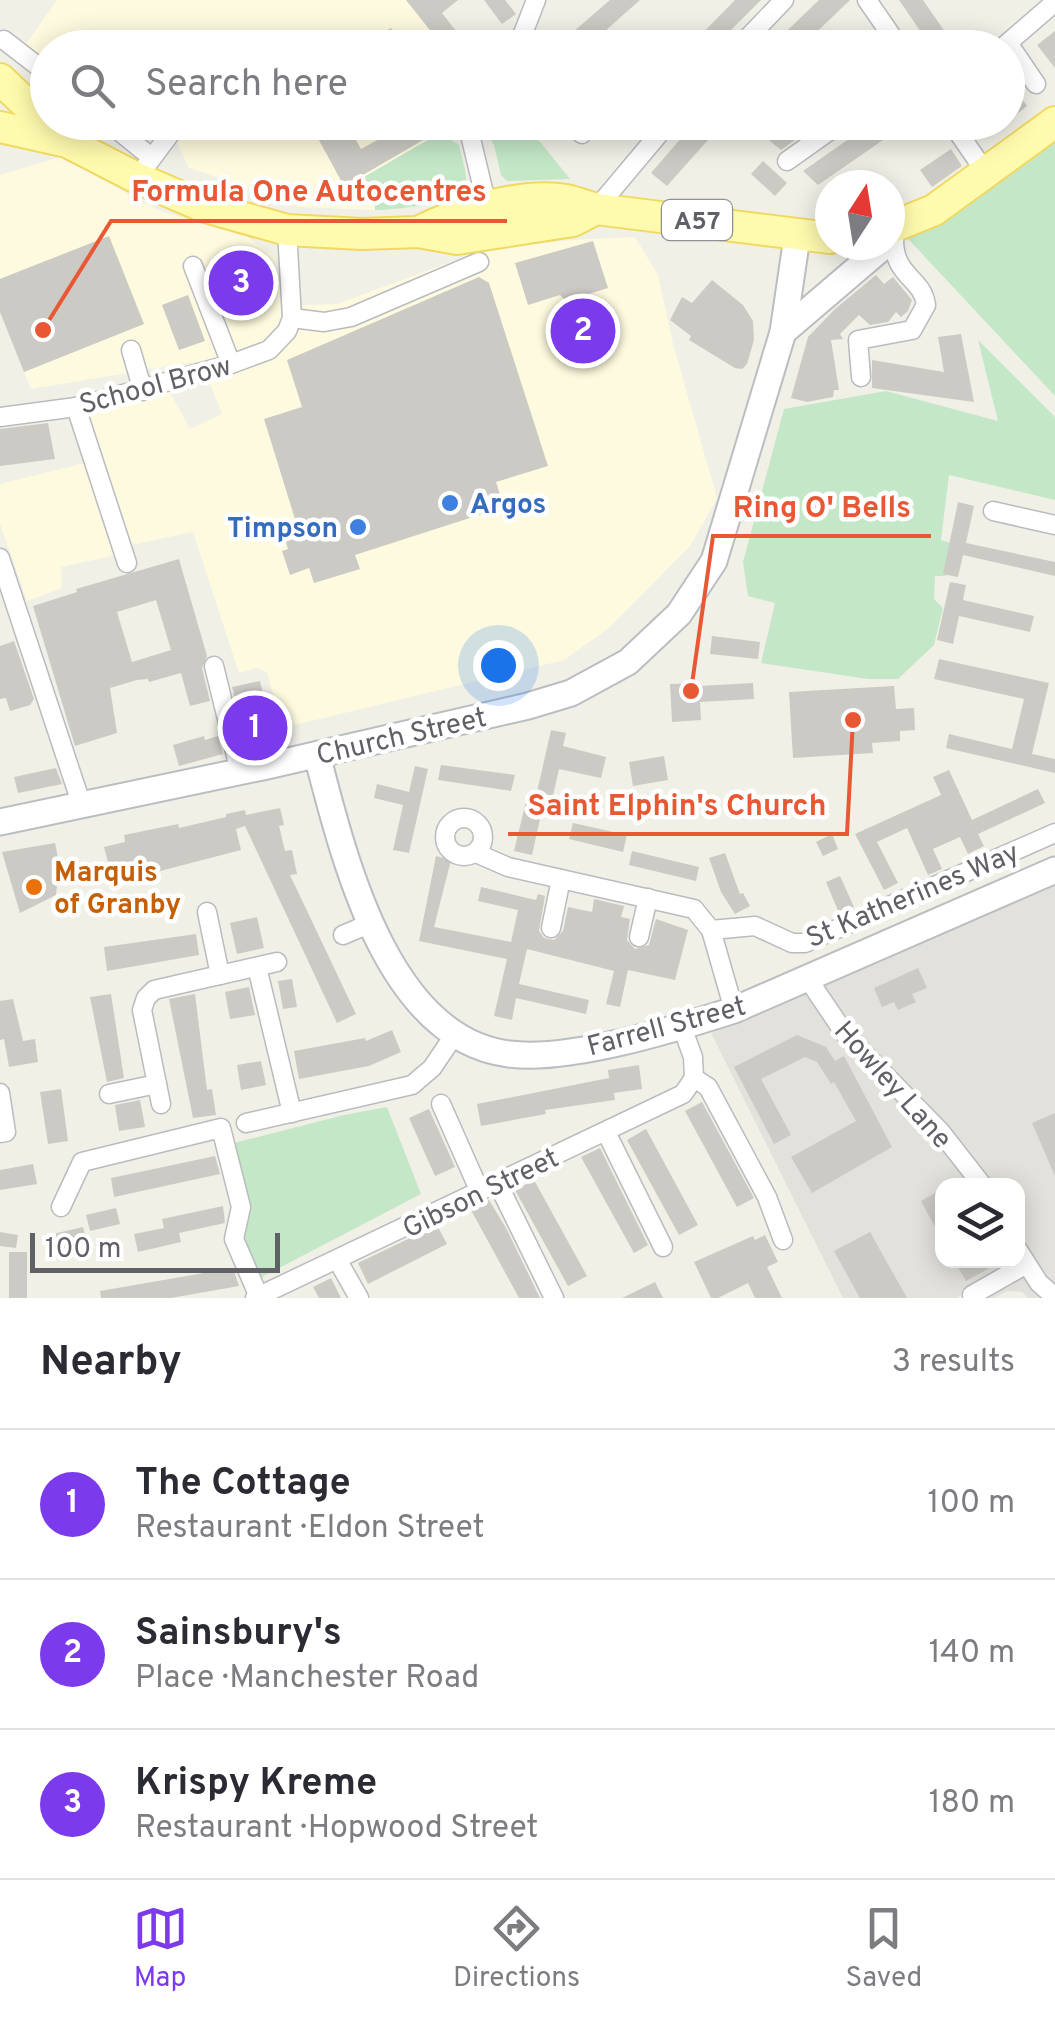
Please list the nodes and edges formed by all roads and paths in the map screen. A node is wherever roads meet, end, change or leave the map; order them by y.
1 (536, 0) edge
2 (784, 0) edge
3 (867, 0) edge
4 (1055, 2) edge
5 (530, 30) edge
6 (755, 30) edge
7 (888, 30) edge
8 (1022, 30) edge
9 (4, 40) dead end
10 (30, 60) edge
11 (1025, 70) edge
12 (0, 79) edge
13 (1036, 84) dead end
14 (30, 107) edge
15 (1055, 122) edge
16 (0, 127) edge
17 (30, 134) edge
18 (58, 140) edge
19 (122, 140) edge
20 (165, 140) edge
21 (471, 140) edge
22 (653, 140) edge
23 (817, 140) edge
24 (963, 140) edge
25 (67, 142) joint
26 (787, 161) dead end
27 (144, 168) junction
28 (986, 173) junction
29 (596, 209) junction
30 (490, 221) junction
31 (905, 227) edge
32 (288, 230) junction
33 (798, 236) junction
34 (815, 237) edge
35 (866, 260) edge
36 (896, 260) edge
37 (479, 262) dead end
38 (862, 264) junction
39 (194, 266) dead end
40 (903, 272) junction
41 (292, 318) junction
42 (783, 332) junction
43 (131, 350) dead end
44 (231, 364) junction
45 (861, 378) dead end
46 (143, 390) junction
47 (76, 407) junction
48 (2, 411) edge
49 (992, 511) dead end
50 (1055, 525) edge
51 (0, 558) edge
52 (127, 563) dead end
53 (8, 613) edge
54 (214, 666) dead end
55 (317, 755) junction
56 (240, 772) junction
57 (82, 806) junction
58 (0, 822) edge
59 (1055, 833) edge
60 (476, 852) dead end
61 (1055, 870) edge
62 (561, 880) junction
63 (648, 898) junction
64 (207, 912) dead end
65 (371, 923) junction
66 (550, 928) dead end
67 (711, 930) junction
68 (343, 935) dead end
69 (639, 937) dead end
70 (277, 962) dead end
71 (257, 967) junction
72 (220, 975) junction
73 (808, 979) junction
74 (734, 1010) junction
75 (682, 1027) junction
76 (455, 1034) junction
77 (694, 1078) junction
78 (157, 1084) junction
79 (0, 1093) edge
80 (109, 1094) dead end
81 (161, 1104) dead end
82 (441, 1104) dead end
83 (292, 1114) junction
84 (246, 1123) dead end
85 (606, 1132) junction
86 (0, 1133) edge
87 (977, 1178) edge
88 (489, 1188) junction
89 (62, 1207) dead end
90 (784, 1240) dead end
91 (664, 1247) dead end
92 (338, 1261) junction
93 (1025, 1263) edge
94 (1008, 1268) edge
95 (972, 1295) dead end
96 (257, 1297) edge
97 (1055, 1297) edge
98 (359, 1298) edge
99 (554, 1298) edge

1 - 5 street
2 - 6 street
3 - 7 street
4 - 8 street
9 - 10 street
11 - 13 street
12 - 14 main road, A57
15 - 28 main road
16 - 17 main road, A57
18 - 25 main road, A57
19 - 27 street
20 - 27 street
21 - 30 street
22 - 29 street
23 - 26 street
24 - 28 street
25 - 27 main road, A57
27 - 32 main road, A57
28 - 31 main road
29 - 30 main road, A57
29 - 33 main road, A57
30 - 32 main road, A57
32 - 41 street
33 - 34 main road, A57
33 - 42 street, Church Street
35 - 38 street
36 - 40 street
37 - 41 street
38 - 40 street
38 - 42 street
39 - 44 street
40 - 45 street
41 - 44 street, School Brow
42 - 55 street, Church Street
43 - 46 street
44 - 46 street, School Brow
46 - 47 street, School Brow
47 - 48 street, School Brow
47 - 52 street
49 - 50 street
51 - 53 street
53 - 57 street
54 - 56 street
55 - 56 street, Church Street
55 - 65 street, Farrell Street
56 - 57 street, Church Street
57 - 58 street, Church Street
59 - 67 street, St Katherines Way
60 - 62 street
61 - 73 street, Farrell Street
62 - 63 street
62 - 66 street
63 - 67 street
63 - 69 street
64 - 72 street
65 - 68 street
65 - 76 street, Farrell Street
67 - 74 street
70 - 71 street
71 - 72 street
71 - 83 street
72 - 78 street
73 - 74 street, Farrell Street
73 - 87 street, Howley Lane
74 - 75 street, Farrell Street
75 - 76 street, Farrell Street
75 - 77 street
76 - 83 street
77 - 85 street, Gibson Street
77 - 90 street
78 - 80 street
78 - 81 street
79 - 86 street
82 - 88 street
83 - 84 street
85 - 88 street, Gibson Street
85 - 91 street
88 - 92 street, Gibson Street
88 - 99 street
89 - 96 street
92 - 96 street, Gibson Street
92 - 98 street
93 - 97 street
94 - 95 street

